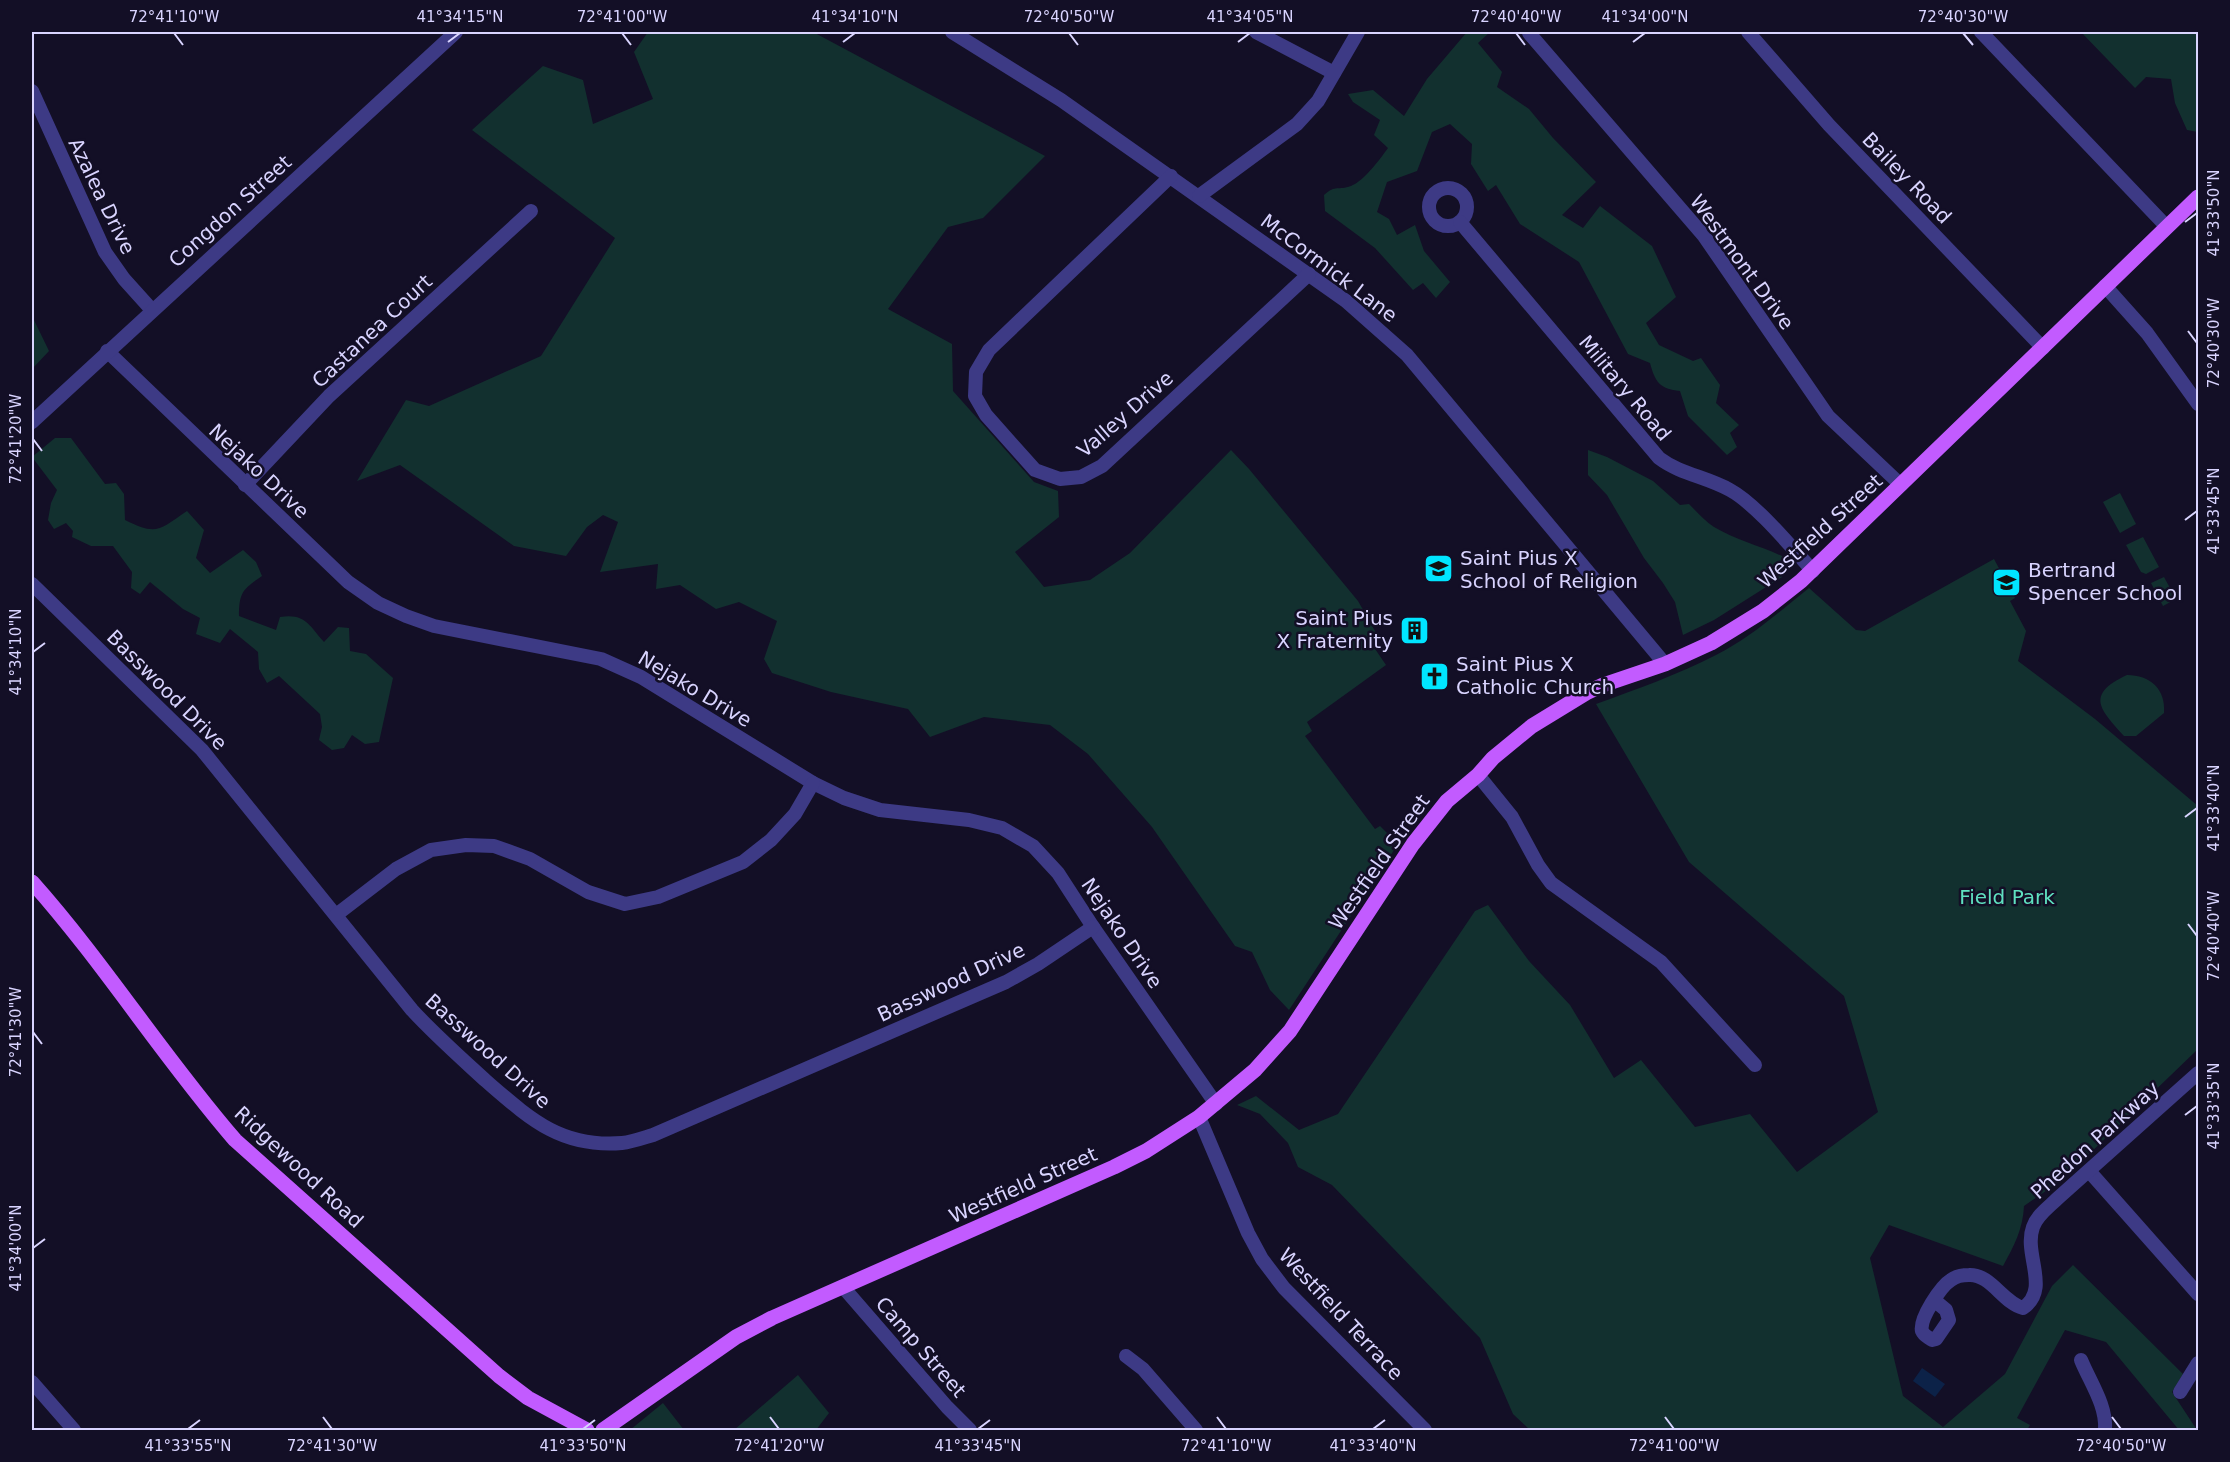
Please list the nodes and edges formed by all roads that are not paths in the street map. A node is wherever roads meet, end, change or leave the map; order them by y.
1 (456, 32) edge
2 (952, 32) edge
3 (1256, 32) edge
4 (1358, 32) edge
5 (1748, 32) edge
6 (1981, 32) edge
7 (1529, 33) dead end
8 (1334, 73) junction
9 (32, 90) edge
10 (1171, 176) junction
11 (1198, 196) junction
12 (2199, 197) edge
13 (531, 211) dead end
14 (1460, 222) dead end
15 (2167, 227) junction
16 (1309, 274) junction
17 (2105, 286) junction
18 (151, 309) junction
19 (2043, 348) junction
20 (106, 351) junction
21 (2199, 404) edge
22 (32, 422) edge
23 (245, 485) junction
24 (1901, 485) junction
25 (1813, 571) junction
26 (32, 584) edge
27 (1665, 664) junction
28 (1478, 776) junction
29 (813, 783) junction
30 (32, 882) edge
31 (336, 915) junction
32 (1093, 927) junction
33 (1755, 1065) dead end
34 (2199, 1073) edge
35 (1216, 1104) junction
36 (1199, 1117) junction
37 (2089, 1171) junction
38 (843, 1287) junction
39 (2199, 1294) edge
40 (1934, 1300) dead end
41 (1126, 1356) dead end
42 (2081, 1360) dead end
43 (2199, 1363) edge
44 (32, 1382) edge
45 (2180, 1392) dead end
46 (74, 1431) edge
47 (587, 1431) edge
48 (603, 1431) edge
49 (970, 1431) edge
50 (1196, 1431) edge
51 (1425, 1431) edge
52 (2105, 1431) edge

1 - 18 street, Congdon Street
2 - 10 street, McCormick Lane
3 - 8 street
4 - 8 street
5 - 19 street, Bailey Road
6 - 15 street
7 - 24 street, Westmont Drive
8 - 11 street
9 - 18 street, Azalea Drive
10 - 11 street, McCormick Lane
10 - 16 street, Valley Drive
11 - 16 street, McCormick Lane
12 - 15 main road, Westfield Street
13 - 23 street, Castanea Court
14 - 25 street, Military Road
15 - 17 main road, Westfield Street
16 - 27 street, McCormick Lane
17 - 19 main road, Westfield Street
17 - 21 street
18 - 20 street, Congdon Street
19 - 24 main road, Westfield Street
20 - 22 street, Congdon Street
20 - 23 street, Nejako Drive
23 - 29 street, Nejako Drive
24 - 25 main road, Westfield Street
25 - 27 main road, Westfield Street
26 - 31 street, Basswood Drive
27 - 28 main road, Westfield Street
28 - 33 street
28 - 35 main road, Westfield Street
29 - 31 street
29 - 32 street, Nejako Drive
30 - 47 main road, Ridgewood Road
31 - 32 street, Basswood Drive
32 - 35 street, Nejako Drive
34 - 37 street, Phedon Parkway
35 - 36 main road, Westfield Street
36 - 38 main road, Westfield Street
36 - 51 street, Westfield Terrace
37 - 39 street
37 - 40 street, Phedon Parkway
38 - 48 main road, Westfield Street
38 - 49 street, Camp Street
41 - 50 street
42 - 52 street
43 - 45 street
44 - 46 street

